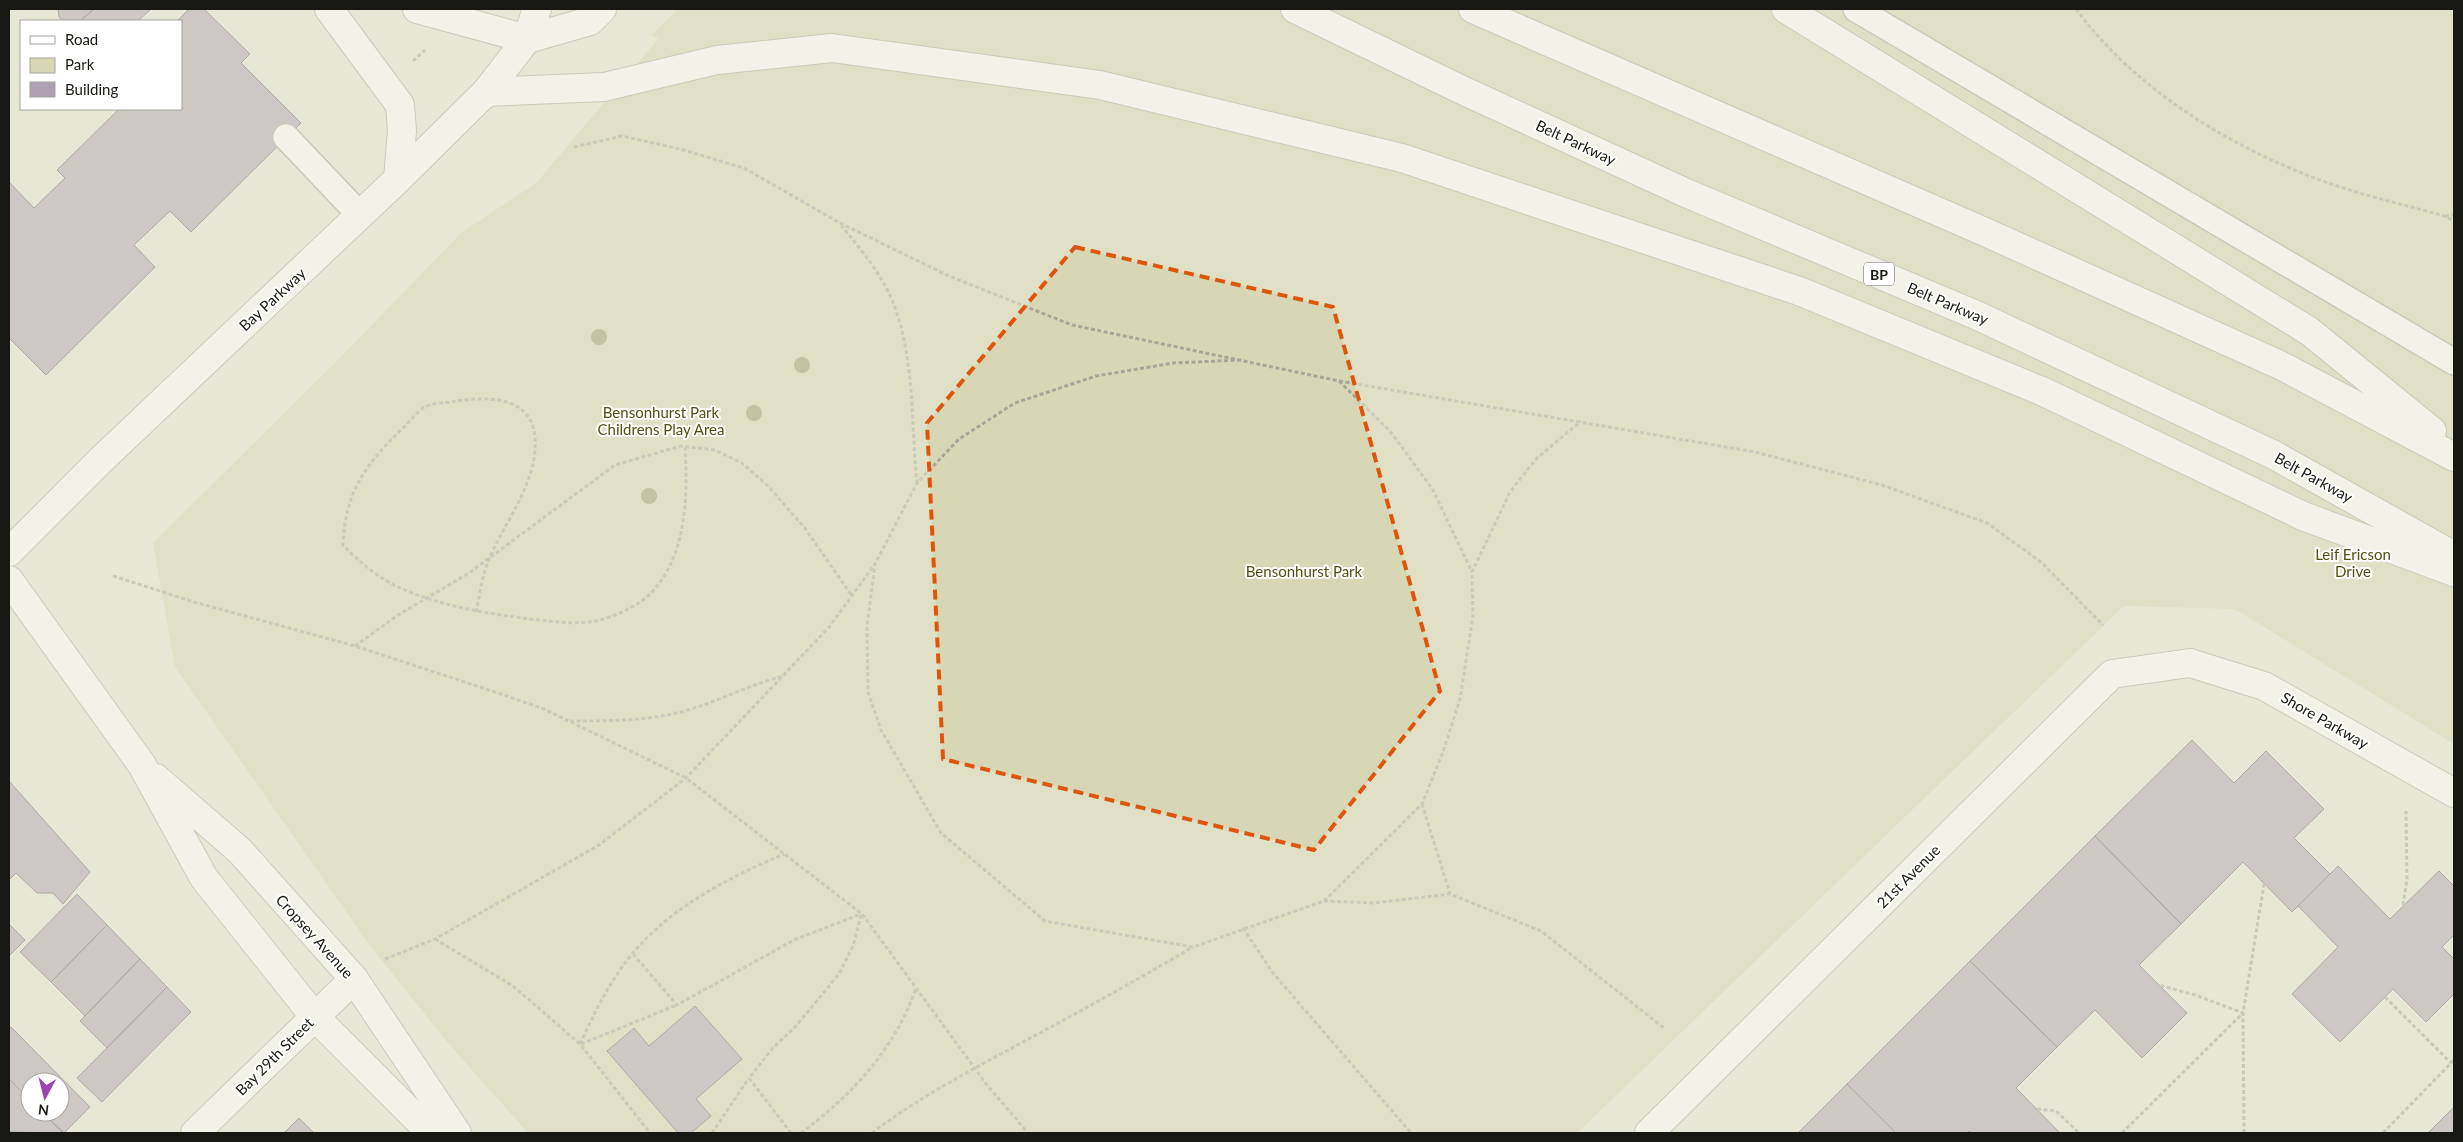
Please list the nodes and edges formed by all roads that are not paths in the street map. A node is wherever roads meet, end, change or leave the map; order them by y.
1 (328, 9) edge
2 (417, 9) edge
3 (538, 9) edge
4 (602, 9) edge
5 (1295, 9) edge
6 (1473, 9) edge
7 (1786, 9) edge
8 (1856, 9) edge
9 (527, 39) junction
10 (486, 92) junction
11 (286, 138) dead end
12 (398, 179) junction
13 (360, 215) junction
14 (2454, 362) edge
15 (2454, 450) edge
16 (2454, 457) edge
17 (9, 552) edge
18 (2454, 556) edge
19 (2454, 572) edge
20 (9, 580) edge
21 (2190, 663) joint
22 (142, 765) junction
23 (2454, 794) edge
24 (354, 979) junction
25 (314, 1016) junction
26 (195, 1133) edge
27 (431, 1133) edge
28 (457, 1133) edge
29 (1649, 1133) edge

1 - 12 main road
2 - 9 main road
3 - 9 main road, Bay Parkway
4 - 9 main road
5 - 18 main road, Belt Parkway / BP
6 - 16 main road
7 - 15 main road
8 - 14 lane
9 - 10 main road, Bay Parkway
10 - 12 main road, Bay Parkway
10 - 19 main road
11 - 13 lane
12 - 13 main road, Bay Parkway
13 - 17 main road, Bay Parkway
20 - 22 main road, Cropsey Avenue
21 - 23 main road, Shore Parkway
21 - 29 main road, 21st Avenue
22 - 24 main road, Cropsey Avenue
22 - 25 main road, Cropsey Avenue
24 - 25 main road, Bay 29th Street
24 - 28 main road, Cropsey Avenue
25 - 26 main road, Bay 29th Street
25 - 27 main road, Cropsey Avenue

